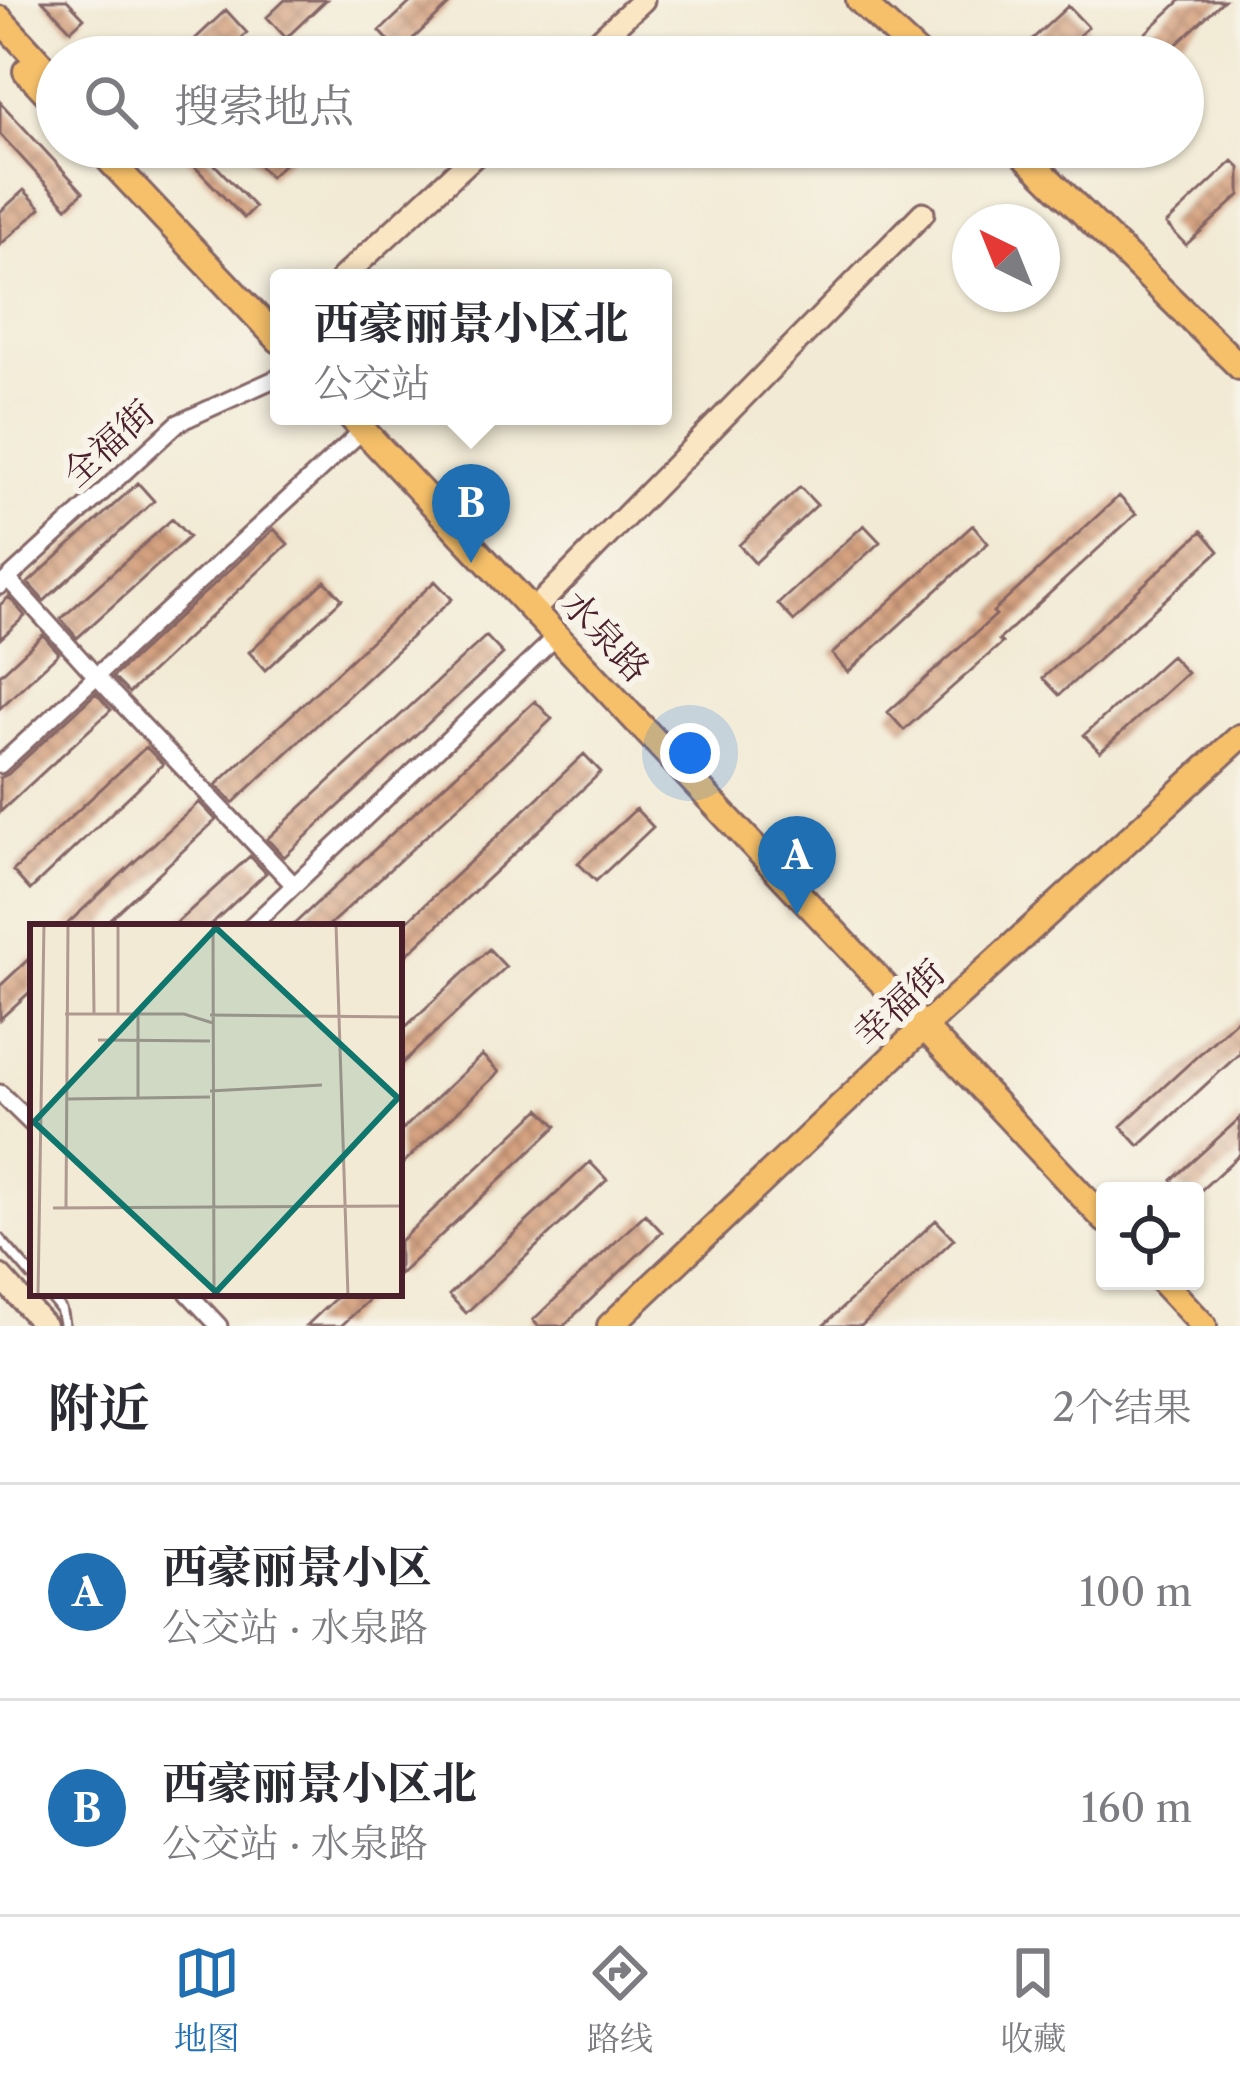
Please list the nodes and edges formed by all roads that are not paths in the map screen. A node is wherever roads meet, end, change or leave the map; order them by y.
1 (643, 0) edge
2 (859, 0) edge
3 (0, 19) edge
4 (604, 36) edge
5 (898, 36) edge
6 (0, 43) edge
7 (36, 58) edge
8 (36, 82) edge
9 (118, 168) edge
10 (136, 168) edge
11 (461, 168) edge
12 (1037, 168) edge
13 (923, 213) dead end
14 (353, 269) edge
15 (270, 324) edge
16 (270, 325) edge
17 (1240, 367) edge
18 (270, 381) edge
19 (357, 425) edge
20 (365, 425) edge
21 (4, 583) edge
22 (539, 605) junction
23 (557, 636) junction
24 (96, 676) junction
25 (1240, 737) edge
26 (1240, 754) edge
27 (0, 765) edge
28 (294, 885) junction
29 (253, 924) edge
30 (935, 1028) junction
31 (0, 1093) edge
32 (30, 1122) edge
33 (1096, 1190) edge
34 (1096, 1210) edge
35 (0, 1239) edge
36 (30, 1273) edge
37 (0, 1276) edge
38 (1170, 1290) edge
39 (1189, 1290) edge
40 (50, 1296) edge
41 (191, 1296) edge
42 (45, 1326) edge
43 (64, 1326) edge
44 (218, 1326) edge
45 (610, 1326) edge
46 (629, 1326) edge
47 (1204, 1326) edge
48 (1223, 1326) edge

1 - 4 street
2 - 5 main road
3 - 7 main road
6 - 8 main road
9 - 16 main road
10 - 15 main road
11 - 14 street
12 - 17 main road
13 - 22 street
18 - 21 street, 全福街
19 - 24 street
20 - 22 main road, 水泉路
21 - 24 street
22 - 23 main road, 水泉路
22 - 30 main road, 水泉路
23 - 28 street
23 - 30 main road, 水泉路
24 - 27 street
24 - 28 street
25 - 30 main road, 幸福街
26 - 30 main road, 幸福街
28 - 29 street
30 - 33 main road, 水泉路
30 - 34 main road, 水泉路
30 - 45 main road, 幸福街
30 - 46 main road, 幸福街
31 - 32 street
35 - 36 lane
37 - 42 street
38 - 47 main road
39 - 48 main road
40 - 43 lane
41 - 44 street

